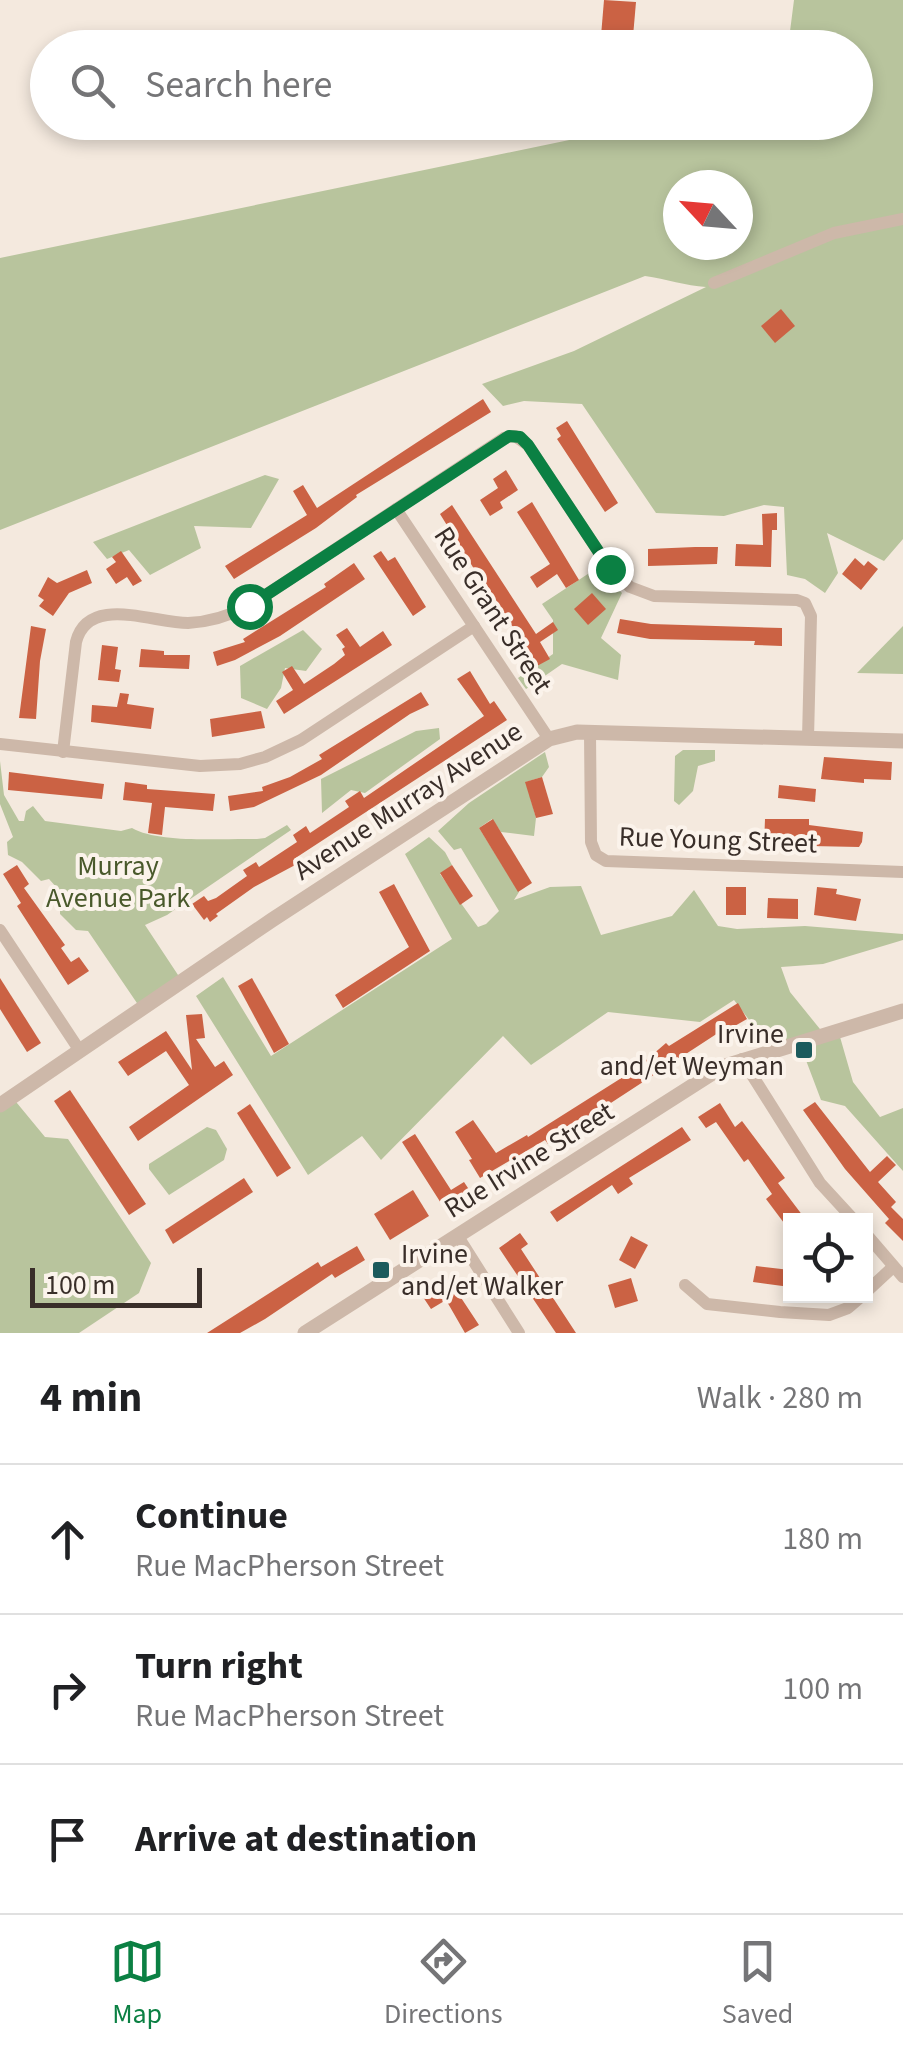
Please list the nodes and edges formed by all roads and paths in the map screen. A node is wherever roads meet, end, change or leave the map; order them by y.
1 (903, 219) edge
2 (714, 283) dead end
3 (396, 509) junction
4 (474, 626) junction
5 (590, 732) junction
6 (549, 738) junction
7 (808, 738) junction
8 (903, 740) edge
9 (0, 744) edge
10 (62, 752) junction
11 (903, 872) edge
12 (0, 930) edge
13 (903, 1011) edge
14 (80, 1052) junction
15 (742, 1059) junction
16 (0, 1105) edge
17 (848, 1213) edge
18 (458, 1235) junction
19 (873, 1242) edge
20 (898, 1272) edge
21 (685, 1285) dead end
22 (873, 1288) edge
23 (854, 1303) edge
24 (305, 1333) edge
25 (519, 1333) edge

1 - 2 street
3 - 4 street, Rue Grant Street
3 - 7 street
3 - 10 street
4 - 6 street, Rue Grant Street
4 - 10 street
5 - 6 street, Avenue Murray Avenue
5 - 7 street, Avenue Murray Avenue
5 - 11 street, Rue Young Street
6 - 14 street, Avenue Murray Avenue
7 - 8 street, Avenue Murray Avenue
9 - 10 street
12 - 14 street
13 - 15 street, Rue Irvine Street
14 - 16 street, Avenue Murray Avenue
15 - 17 street
15 - 18 street, Rue Irvine Street
18 - 24 street, Rue Irvine Street
18 - 25 street
19 - 20 street
20 - 22 street
21 - 23 street

